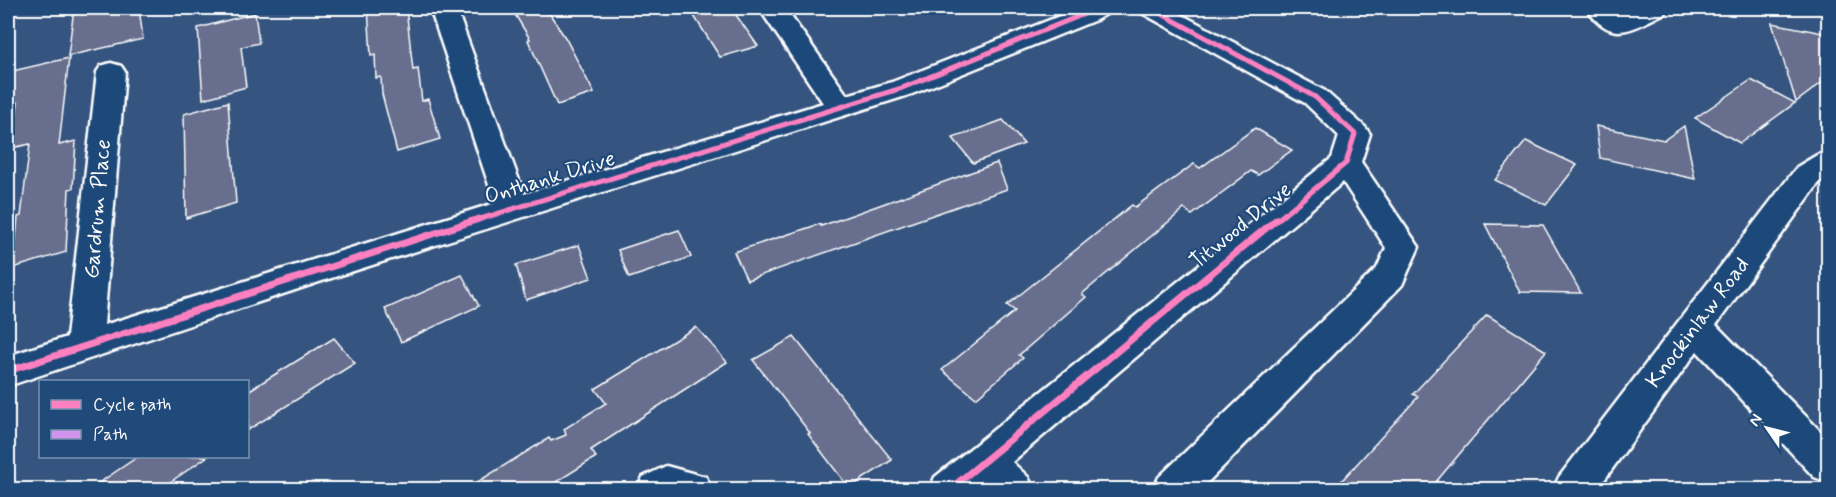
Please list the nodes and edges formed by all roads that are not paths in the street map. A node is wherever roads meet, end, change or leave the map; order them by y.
1 (443, 8) edge
2 (772, 8) edge
3 (1099, 8) edge
4 (1151, 8) edge
5 (1599, 8) edge
6 (1656, 8) edge
7 (111, 72) dead end
8 (840, 107) junction
9 (1828, 162) edge
10 (1346, 163) junction
11 (513, 208) junction
12 (1696, 327) junction
13 (84, 346) junction
14 (8, 371) edge
15 (984, 461) junction
16 (1828, 465) edge
17 (657, 489) edge
18 (692, 489) edge
19 (949, 489) edge
20 (1014, 489) edge
21 (1173, 489) edge
22 (1573, 489) edge

1 - 11 street
2 - 8 street
3 - 8 street, Onthank Drive
4 - 10 street
5 - 6 street
7 - 13 street, Gardrum Place
8 - 11 street, Onthank Drive
9 - 12 street, Knockinlaw Road
10 - 15 street, Titwood Drive
10 - 21 street
11 - 13 street, Onthank Drive
12 - 16 street
12 - 22 street, Knockinlaw Road
13 - 14 street, Onthank Drive
15 - 19 street, Titwood Drive
15 - 20 street
17 - 18 street

